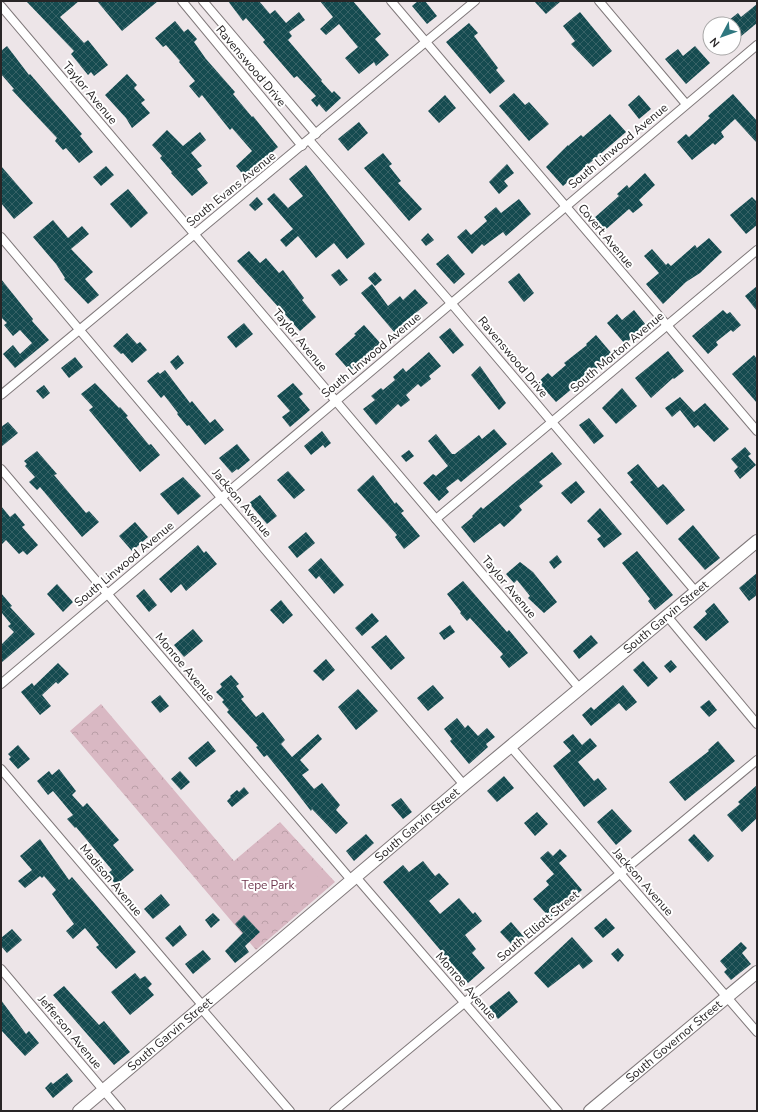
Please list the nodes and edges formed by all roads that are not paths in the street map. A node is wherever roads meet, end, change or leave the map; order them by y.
1 (182, 1) edge
2 (203, 1) edge
3 (391, 1) edge
4 (475, 1) edge
5 (599, 1) edge
6 (1, 6) edge
7 (425, 42) junction
8 (757, 45) edge
9 (686, 104) junction
10 (316, 134) junction
11 (309, 140) junction
12 (302, 146) junction
13 (565, 206) junction
14 (194, 234) junction
15 (1, 237) edge
16 (757, 250) edge
17 (451, 303) junction
18 (667, 326) junction
19 (79, 330) junction
20 (1, 395) edge
21 (336, 401) junction
22 (552, 422) junction
23 (757, 431) edge
24 (1, 469) edge
25 (221, 498) junction
26 (436, 519) junction
27 (757, 541) edge
28 (696, 592) junction
29 (108, 594) junction
30 (667, 616) junction
31 (1, 684) edge
32 (580, 689) junction
33 (757, 724) edge
34 (511, 747) junction
35 (757, 760) edge
36 (1, 769) edge
37 (464, 785) junction
38 (620, 873) junction
39 (354, 879) junction
40 (1, 969) edge
41 (757, 972) edge
42 (727, 997) junction
43 (465, 1003) junction
44 (202, 1007) junction
45 (757, 1032) edge
46 (103, 1091) junction
47 (79, 1111) edge
48 (121, 1111) edge
49 (290, 1111) edge
50 (334, 1111) edge
51 (558, 1111) edge
52 (590, 1111) edge

1 - 12 street, Ravenswood Drive
2 - 10 street, Ravenswood Drive
3 - 7 street, Covert Avenue
4 - 7 street, South Evans Avenue
5 - 9 street
6 - 14 street, Taylor Avenue
7 - 10 street, South Evans Avenue
7 - 13 street, Covert Avenue
8 - 9 street, South Linwood Avenue
9 - 13 street, South Linwood Avenue
10 - 11 street, South Evans Avenue
11 - 12 street, South Evans Avenue
11 - 17 street, Ravenswood Drive
12 - 14 street, South Evans Avenue
13 - 17 street, South Linwood Avenue
13 - 18 street, Covert Avenue
14 - 19 street, South Evans Avenue
14 - 21 street, Taylor Avenue
15 - 19 street, Jackson Avenue
16 - 18 street, South Morton Avenue
17 - 21 street, South Linwood Avenue
17 - 22 street, Ravenswood Drive
18 - 22 street, South Morton Avenue
18 - 23 street, Covert Avenue
19 - 20 street, South Evans Avenue
19 - 25 street, Jackson Avenue
21 - 25 street, South Linwood Avenue
21 - 26 street, Taylor Avenue
22 - 26 street, South Morton Avenue
22 - 28 street, Ravenswood Drive
24 - 29 street, Monroe Avenue
25 - 29 street, South Linwood Avenue
25 - 37 street, Jackson Avenue
26 - 32 street, Taylor Avenue
27 - 28 street, South Garvin Street
28 - 30 street, South Garvin Street
29 - 31 street, South Linwood Avenue
29 - 39 street, Monroe Avenue
30 - 32 street, South Garvin Street
30 - 33 street
32 - 34 street, South Garvin Street
34 - 37 street, South Garvin Street
34 - 38 street, Jackson Avenue
35 - 38 street, South Elliott Street
36 - 44 street, Madison Avenue
37 - 39 street, South Garvin Street
38 - 42 street, Jackson Avenue
38 - 43 street, South Elliott Street
39 - 43 street, Monroe Avenue
39 - 44 street, South Garvin Street
40 - 46 street, Jefferson Avenue
41 - 42 street, South Governor Street
42 - 45 street, Jackson Avenue
42 - 52 street, South Governor Street
43 - 50 street, South Elliott Street
43 - 51 street, Monroe Avenue
44 - 46 street, South Garvin Street
44 - 49 street, Madison Avenue
46 - 47 street, South Garvin Street
46 - 48 street, Jefferson Avenue

